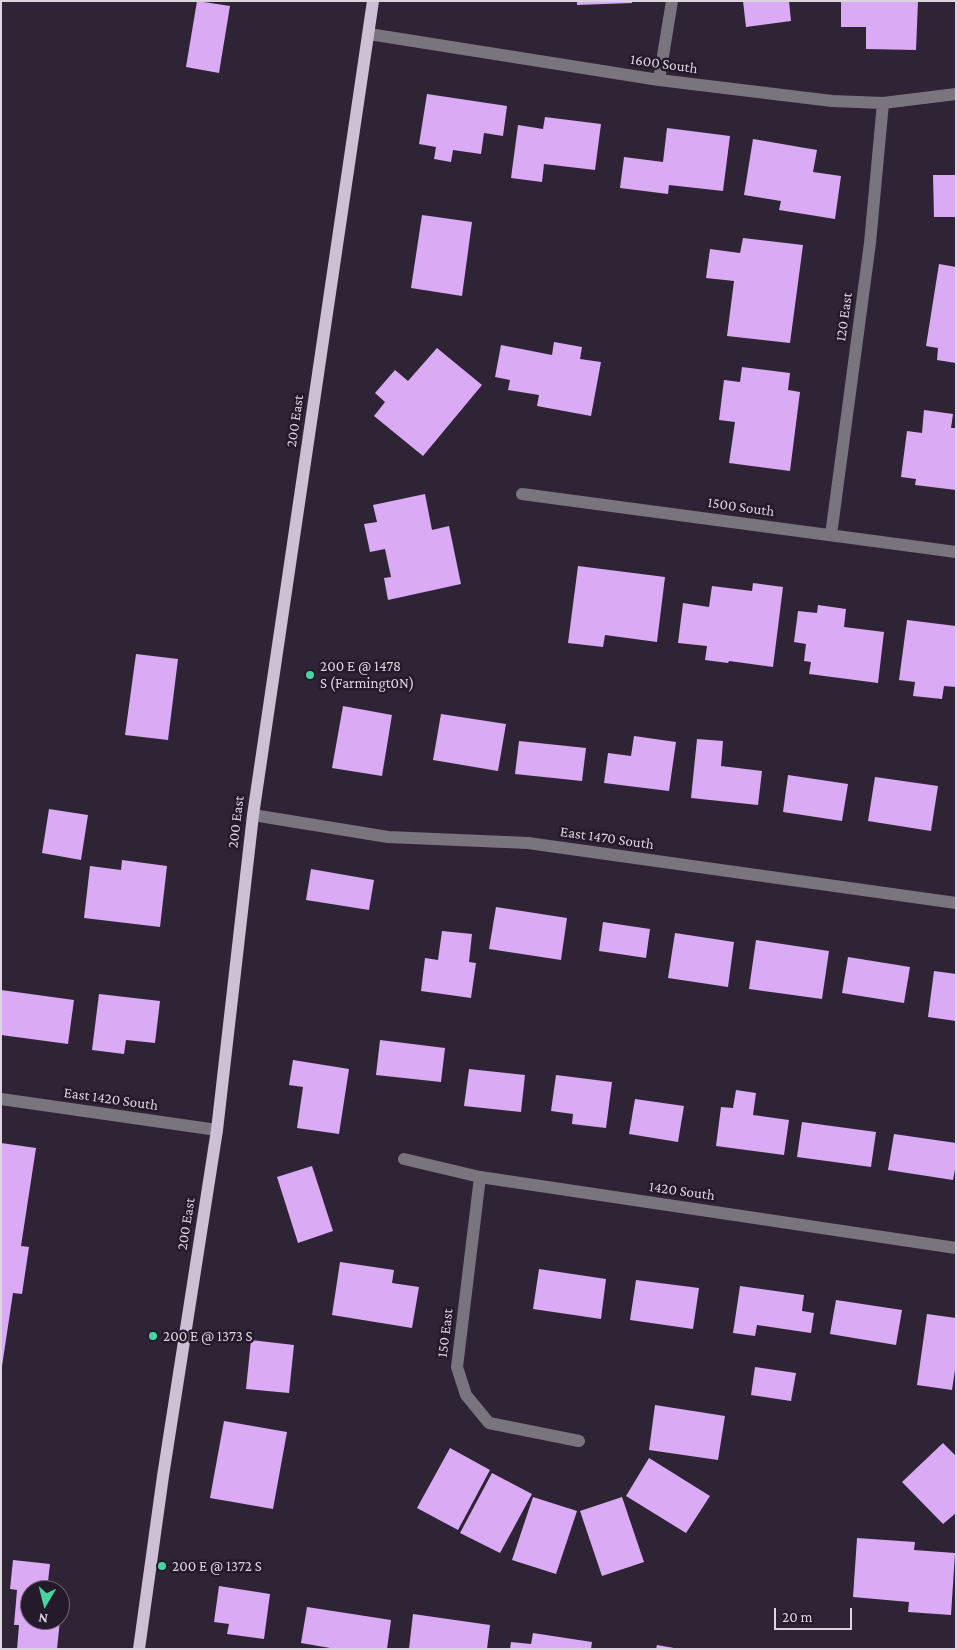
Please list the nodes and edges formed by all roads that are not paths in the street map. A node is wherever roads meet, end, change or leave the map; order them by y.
1 (374, 1) edge
2 (672, 1) edge
3 (369, 34) junction
4 (659, 80) junction
5 (956, 94) edge
6 (882, 103) junction
7 (522, 494) dead end
8 (831, 535) junction
9 (956, 552) edge
10 (253, 816) junction
11 (956, 903) edge
12 (1, 1099) edge
13 (217, 1130) junction
14 (404, 1159) dead end
15 (480, 1177) junction
16 (956, 1248) edge
17 (579, 1441) dead end
18 (139, 1649) edge

1 - 3 main road, 200 East
2 - 4 street
3 - 4 street, 1600 South
3 - 10 main road, 200 East
4 - 6 street, 1600 South
5 - 6 street, 1600 South
6 - 8 street, 120 East
7 - 8 street, 1500 South
8 - 9 street, 1500 South
10 - 11 street, East 1470 South
10 - 13 main road, 200 East
12 - 13 street, East 1420 South
13 - 18 main road, 200 East
14 - 15 street, 1420 South
15 - 16 street, 1420 South
15 - 17 street, 150 East

